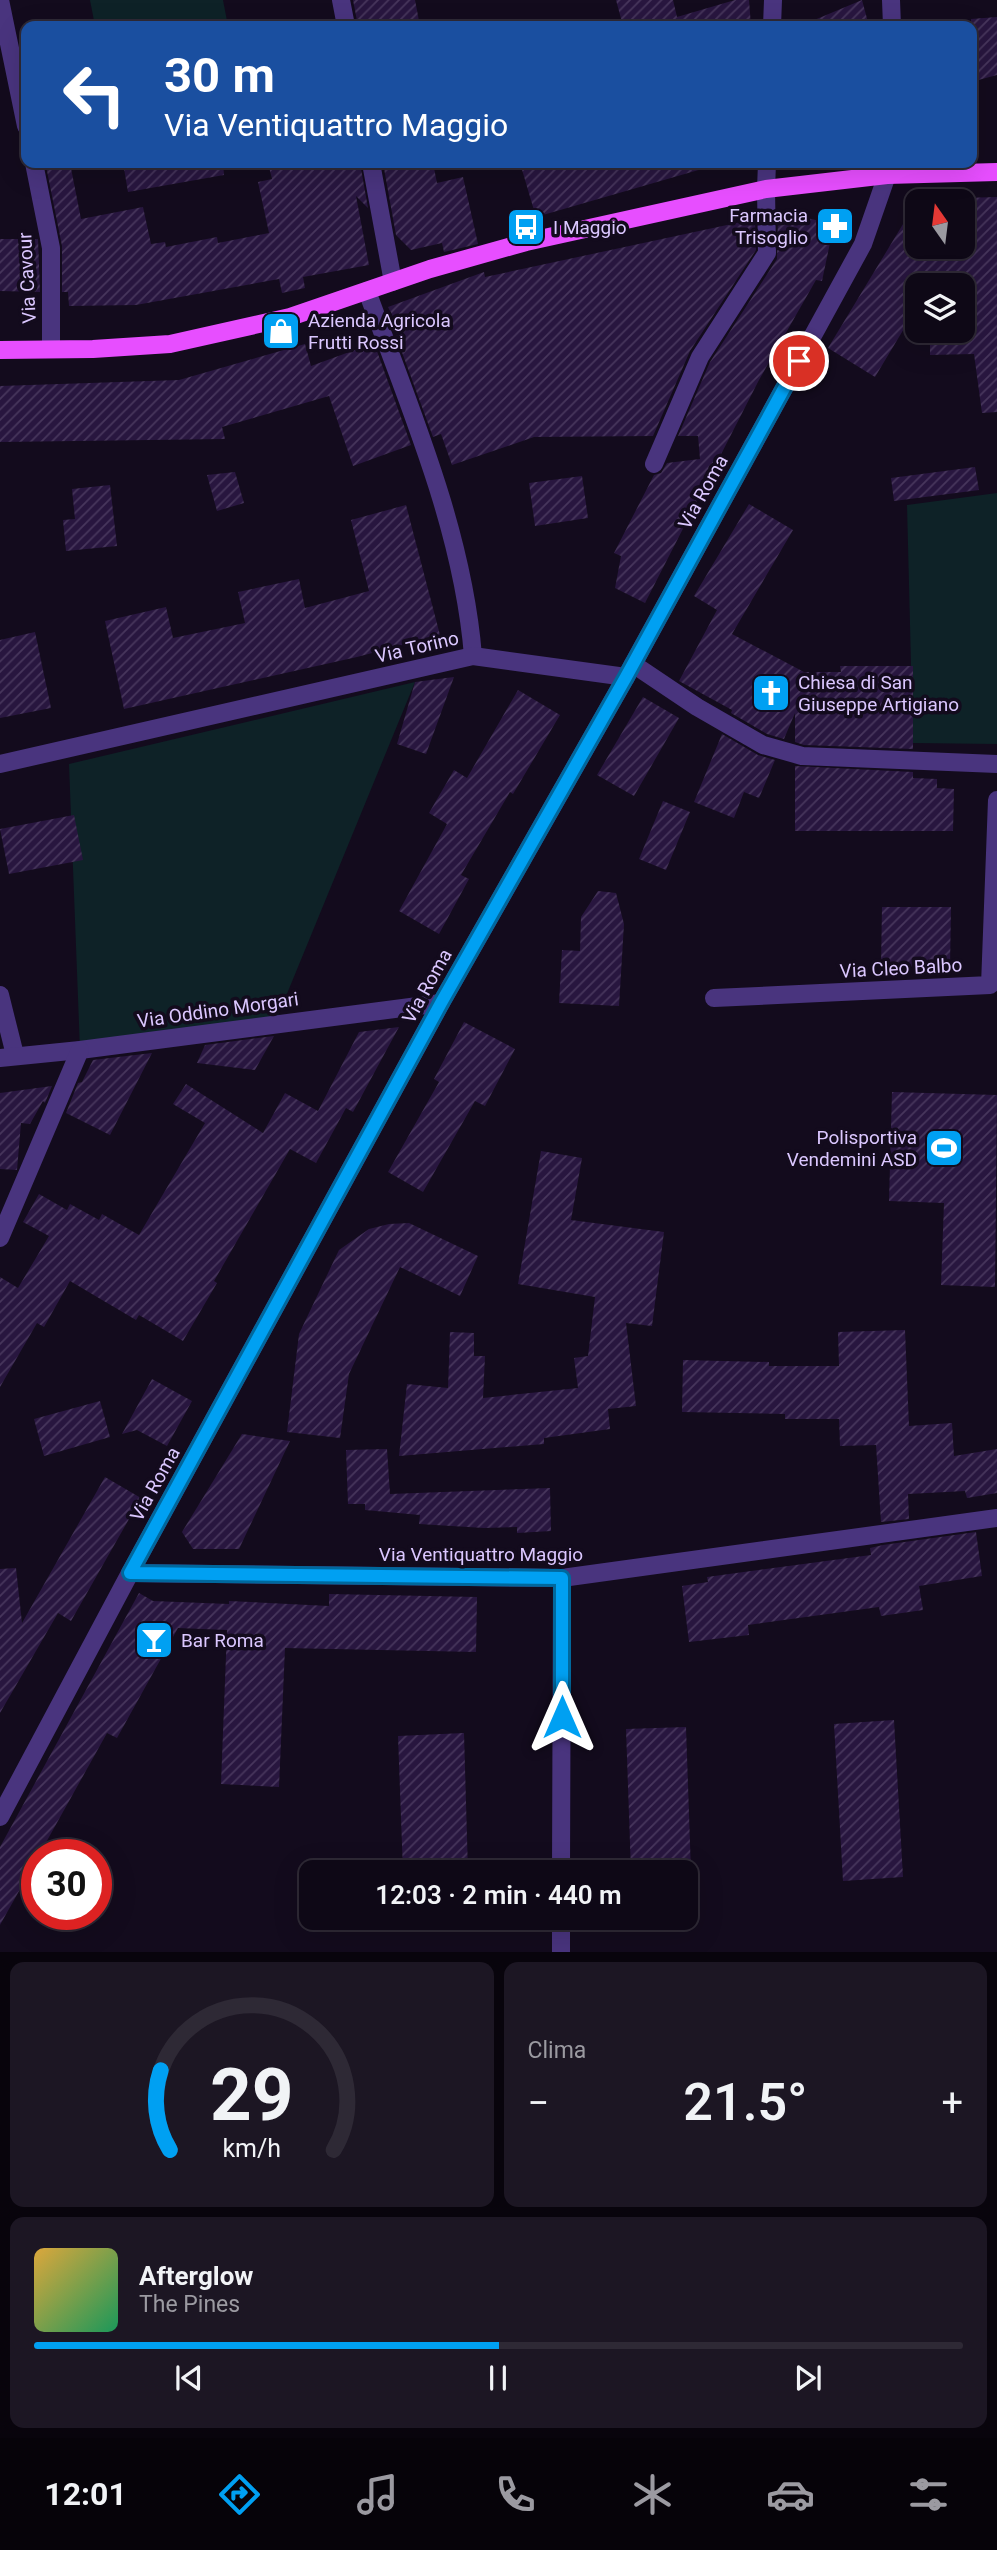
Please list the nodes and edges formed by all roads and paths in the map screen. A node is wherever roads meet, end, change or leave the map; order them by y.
1 (1, 0) edge
2 (341, 0) edge
3 (773, 0) edge
4 (891, 0) edge
5 (345, 21) edge
6 (772, 21) edge
7 (892, 21) edge
8 (21, 101) edge
9 (35, 168) edge
10 (372, 168) edge
11 (767, 168) edge
12 (888, 169) edge
13 (997, 172) edge
14 (766, 189) junction
15 (393, 282) junction
16 (367, 292) junction
17 (0, 349) edge
18 (51, 349) junction
19 (654, 464) dead end
20 (473, 656) junction
21 (629, 670) junction
22 (0, 764) edge
23 (997, 764) edge
24 (997, 800) edge
25 (0, 995) edge
26 (714, 998) dead end
27 (441, 1003) junction
28 (80, 1050) junction
29 (8, 1057) edge
30 (0, 1238) edge
31 (997, 1518) edge
32 (130, 1573) junction
33 (562, 1578) junction
34 (0, 1817) edge
35 (561, 1860) edge
36 (561, 1930) edge
37 (561, 1951) edge

1 - 8 street
2 - 5 street
3 - 6 street
4 - 7 street
9 - 18 street, Via Cavour
10 - 15 street
11 - 14 street
12 - 13 main road
12 - 14 main road
12 - 21 street, Via Roma
14 - 15 main road
14 - 19 street
15 - 16 main road
16 - 18 main road
16 - 20 street, Via Torino
17 - 18 main road
20 - 21 street
20 - 22 street, Via Torino
21 - 23 street
21 - 27 street, Via Roma
24 - 26 street, Via Cleo Balbo
25 - 29 street
27 - 28 street, Via Oddino Morgari
27 - 32 street, Via Roma
28 - 29 street, Via Oddino Morgari
28 - 30 street
31 - 33 street, Via Ventiquattro Maggio
32 - 33 street, Via Ventiquattro Maggio
32 - 34 street, Via Roma
33 - 35 street
36 - 37 street

